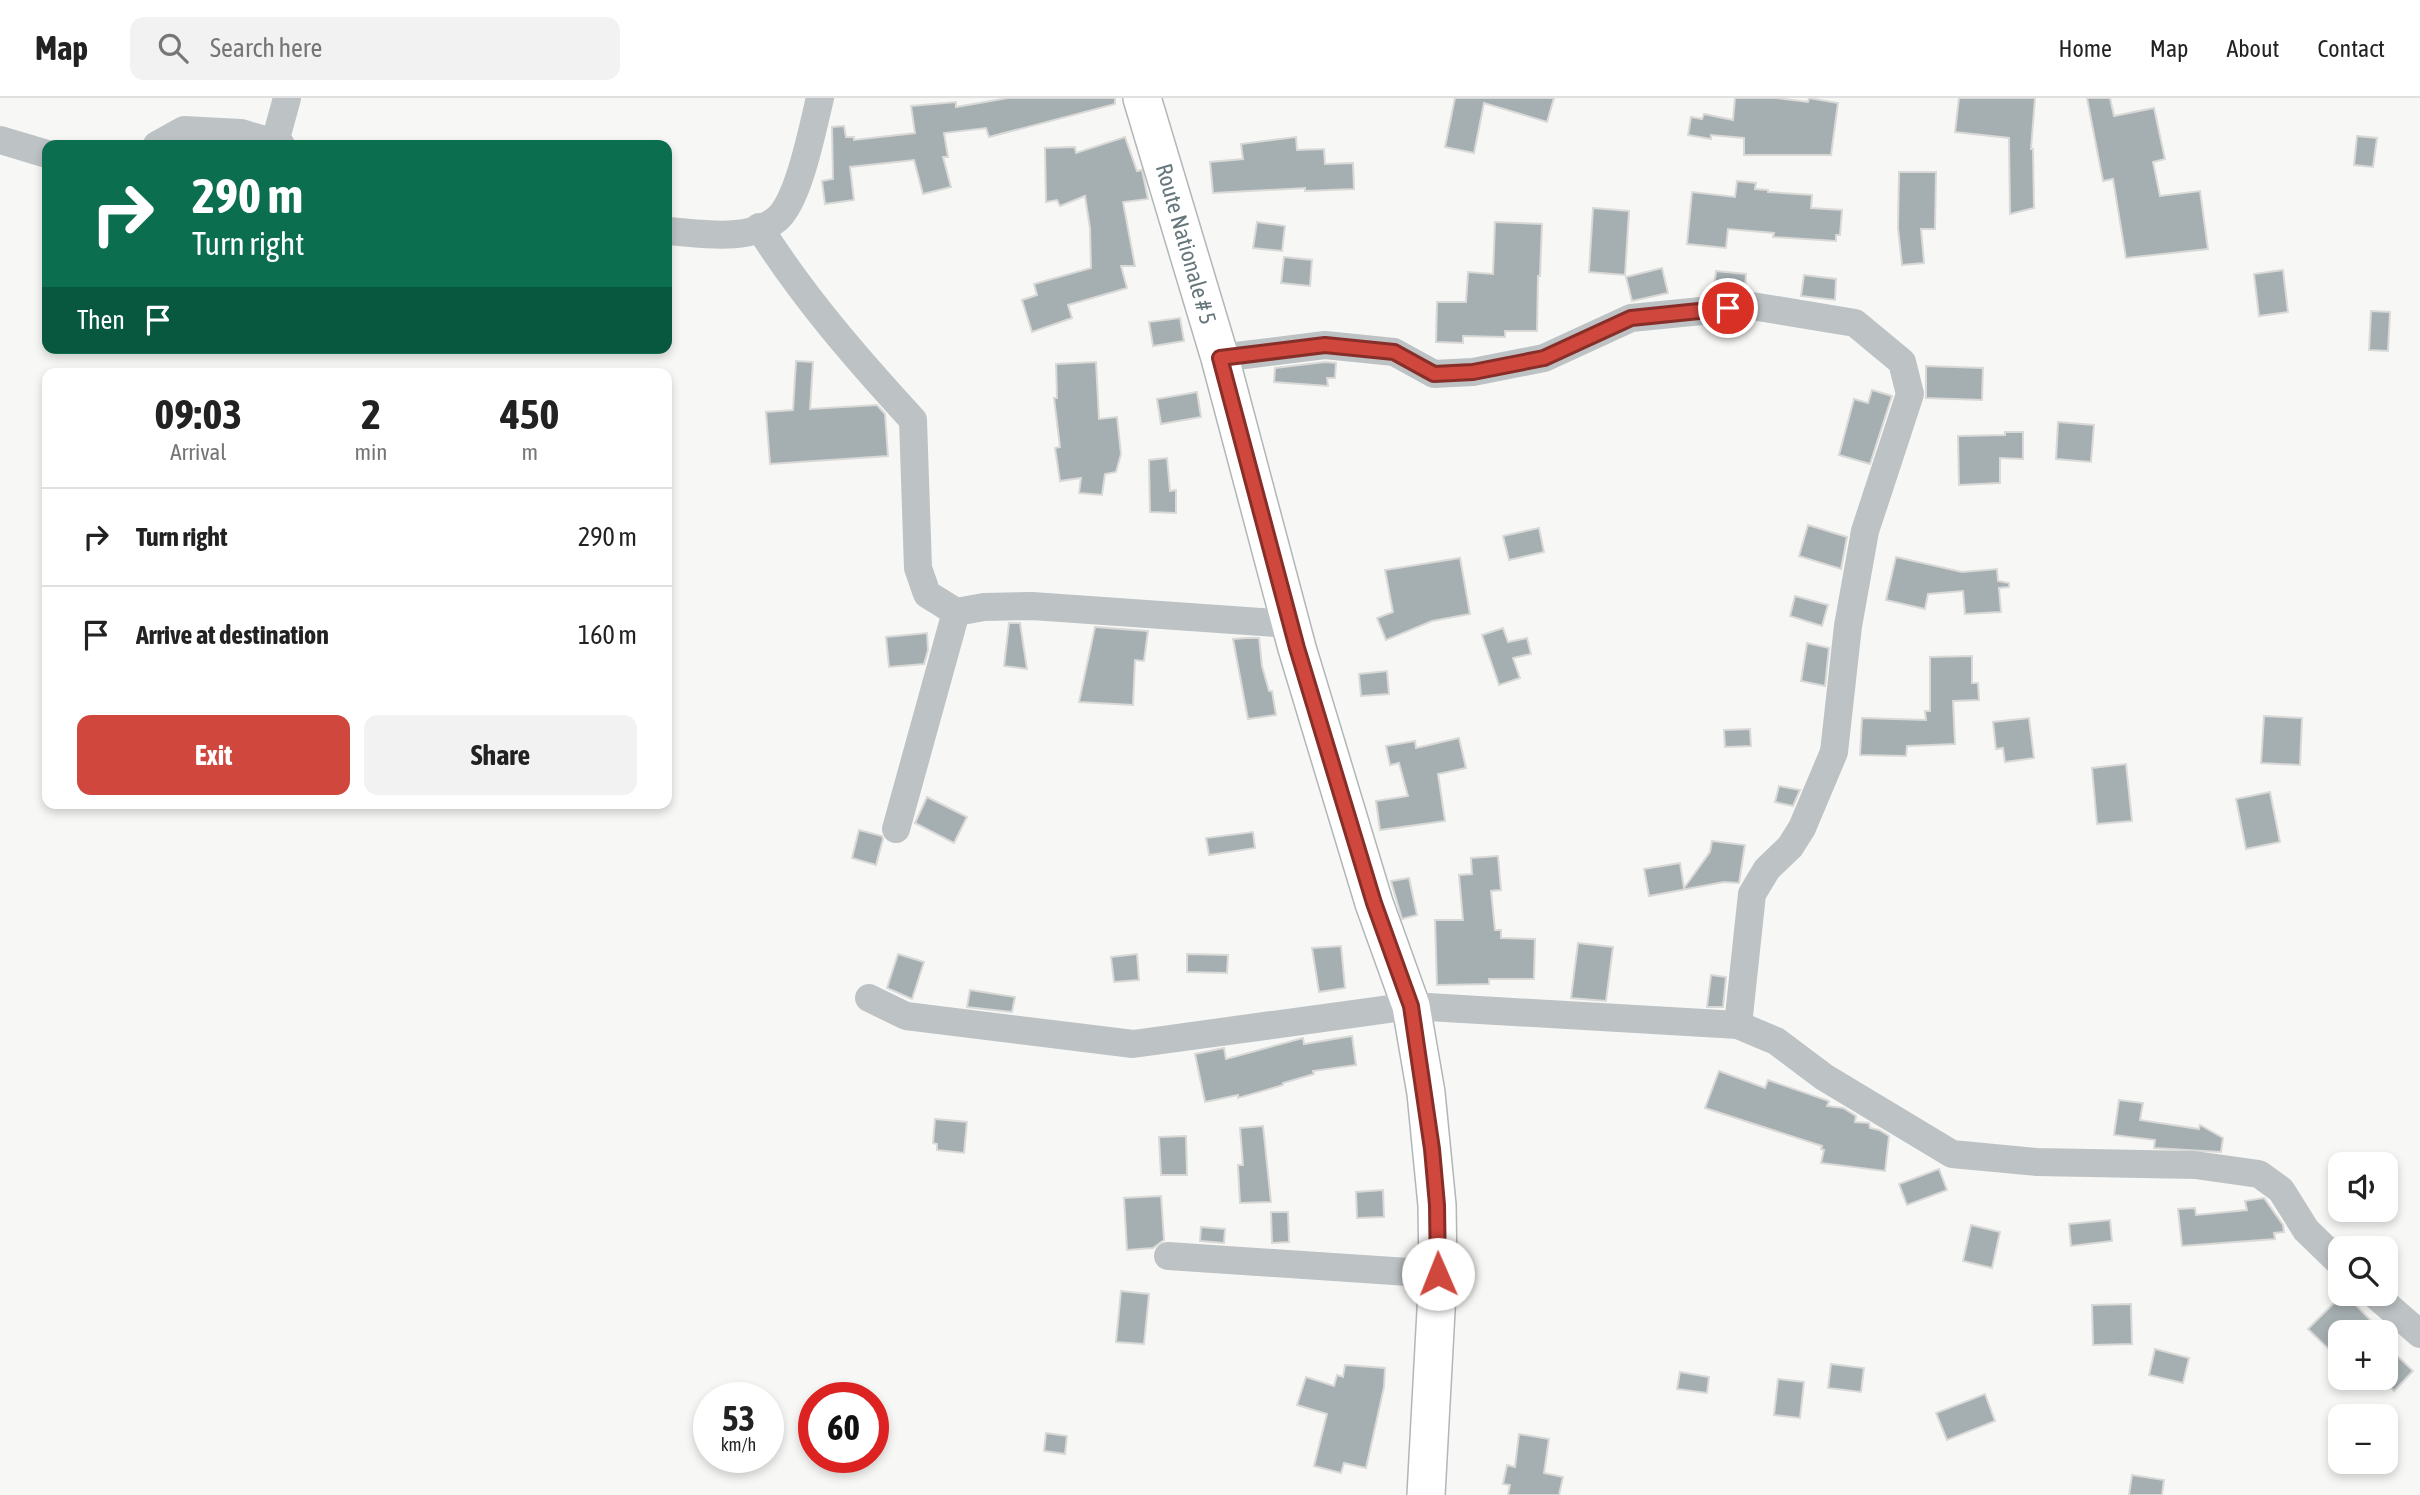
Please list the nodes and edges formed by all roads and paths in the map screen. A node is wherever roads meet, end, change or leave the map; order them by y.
1 (287, 98) edge
2 (820, 98) edge
3 (1142, 98) edge
4 (166, 140) edge
5 (265, 140) edge
6 (279, 140) edge
7 (0, 141) edge
8 (42, 153) edge
9 (759, 227) junction
10 (672, 231) edge
11 (1220, 358) junction
12 (956, 612) junction
13 (1290, 624) junction
14 (896, 829) dead end
15 (869, 998) dead end
16 (1411, 1006) junction
17 (1738, 1025) junction
18 (2328, 1251) edge
19 (1168, 1256) dead end
20 (1438, 1274) junction
21 (2388, 1306) edge
22 (2420, 1334) edge
23 (1426, 1495) edge

1 - 6 street
2 - 9 street
3 - 11 main road, Route Nationale # 5
4 - 5 street
7 - 8 street
9 - 10 street
9 - 12 street
11 - 13 main road, Route Nationale # 5
11 - 17 street
12 - 13 street
12 - 14 street
13 - 16 main road, Route Nationale # 5
15 - 16 street
16 - 17 street
16 - 20 main road, Route Nationale # 5
17 - 18 street
19 - 20 street
20 - 23 main road, Route Nationale # 5
21 - 22 street

